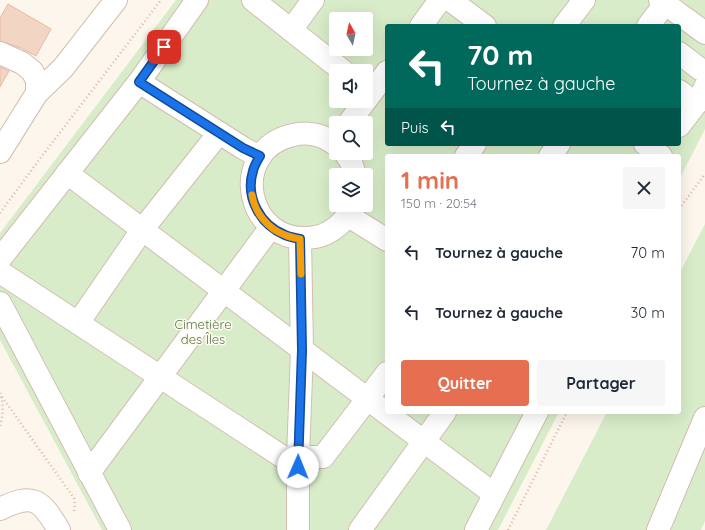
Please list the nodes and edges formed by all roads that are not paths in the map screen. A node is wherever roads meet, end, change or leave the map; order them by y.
1 (197, 0) edge
2 (253, 0) edge
3 (313, 0) edge
4 (440, 0) edge
5 (450, 0) edge
6 (584, 0) edge
7 (111, 1) edge
8 (664, 1) edge
9 (422, 24) edge
10 (482, 24) edge
11 (566, 24) edge
12 (649, 24) edge
13 (290, 30) junction
14 (705, 33) edge
15 (0, 53) edge
16 (681, 55) edge
17 (334, 64) edge
18 (705, 71) edge
19 (385, 74) edge
20 (139, 82) junction
21 (373, 89) edge
22 (681, 91) edge
23 (37, 93) junction
24 (700, 96) edge
25 (681, 123) edge
26 (219, 133) junction
27 (329, 140) edge
28 (648, 146) edge
29 (0, 152) edge
30 (658, 154) edge
31 (260, 156) junction
32 (67, 173) junction
33 (349, 212) edge
34 (352, 212) edge
35 (271, 227) junction
36 (142, 230) junction
37 (385, 238) edge
38 (300, 239) junction
39 (0, 259) edge
40 (0, 272) edge
41 (223, 291) junction
42 (0, 303) edge
43 (78, 323) junction
44 (302, 350) junction
45 (385, 376) edge
46 (160, 377) junction
47 (367, 399) junction
48 (385, 412) edge
49 (387, 414) edge
50 (444, 414) edge
51 (536, 414) edge
52 (705, 418) edge
53 (424, 441) junction
54 (298, 462) junction
55 (90, 473) junction
56 (494, 494) junction
57 (0, 509) edge
58 (58, 529) edge
59 (120, 530) edge
60 (298, 530) edge
61 (360, 530) edge
62 (476, 530) edge
63 (658, 530) edge

1 - 20 street
2 - 13 street
3 - 13 street
4 - 9 street
5 - 10 street
6 - 11 street
7 - 23 street
8 - 12 street
8 - 14 street
13 - 17 street
15 - 23 street
16 - 18 street
19 - 21 street
20 - 26 street
20 - 32 street
22 - 24 street
23 - 29 street
24 - 25 street
26 - 31 street
26 - 36 street
27 - 31 street
28 - 30 street
31 - 35 street
32 - 36 street
32 - 39 street
33 - 38 street
34 - 37 street
35 - 38 street
35 - 41 street
36 - 41 street
36 - 43 street
38 - 44 street
40 - 43 street
41 - 44 street
41 - 46 street
42 - 55 street
43 - 46 street
44 - 47 street
44 - 54 street
45 - 47 street
46 - 54 street
46 - 55 street
47 - 48 street
47 - 54 street
49 - 53 street
50 - 53 street
51 - 56 street
52 - 63 street
53 - 56 street
53 - 61 street
54 - 60 street
55 - 59 street
56 - 62 street
57 - 58 street

